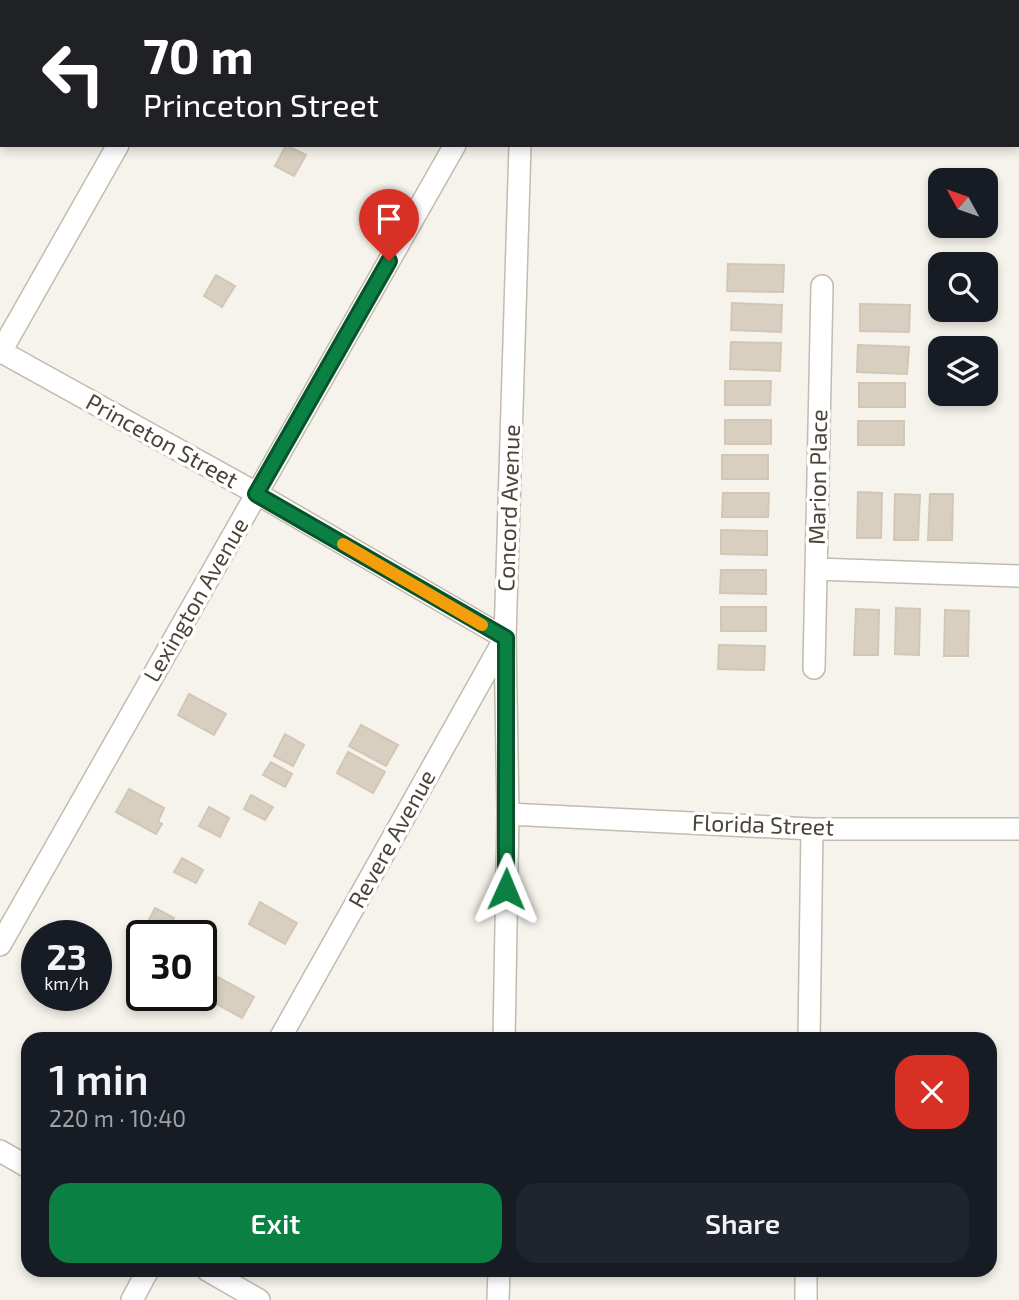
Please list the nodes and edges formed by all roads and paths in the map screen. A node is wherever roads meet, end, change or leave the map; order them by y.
1 (117, 147) edge
2 (455, 147) edge
3 (520, 147) edge
4 (822, 286) dead end
5 (0, 352) edge
6 (256, 494) junction
7 (816, 569) junction
8 (1019, 576) edge
9 (506, 638) junction
10 (814, 668) dead end
11 (508, 814) junction
12 (812, 829) junction
13 (1019, 829) edge
14 (0, 945) edge
15 (284, 1032) edge
16 (504, 1032) edge
17 (808, 1032) edge
18 (0, 1151) edge
19 (21, 1163) edge
20 (144, 1277) edge
21 (219, 1277) edge
22 (499, 1277) edge
23 (806, 1277) edge
24 (132, 1300) edge
25 (259, 1300) edge
26 (498, 1300) edge
27 (806, 1300) edge

1 - 5 street
2 - 6 street, Lexington Avenue
3 - 9 street, Concord Avenue
4 - 7 street, Marion Place
5 - 6 street, Princeton Street
6 - 9 street, Princeton Street
6 - 14 street, Lexington Avenue
7 - 8 street
7 - 10 street, Marion Place
9 - 11 street, Concord Avenue
9 - 15 street, Revere Avenue
11 - 12 street, Florida Street
11 - 16 street, Concord Avenue
12 - 13 street, Florida Street
12 - 17 street
18 - 19 street
20 - 24 street
21 - 25 street
22 - 26 street
23 - 27 street

